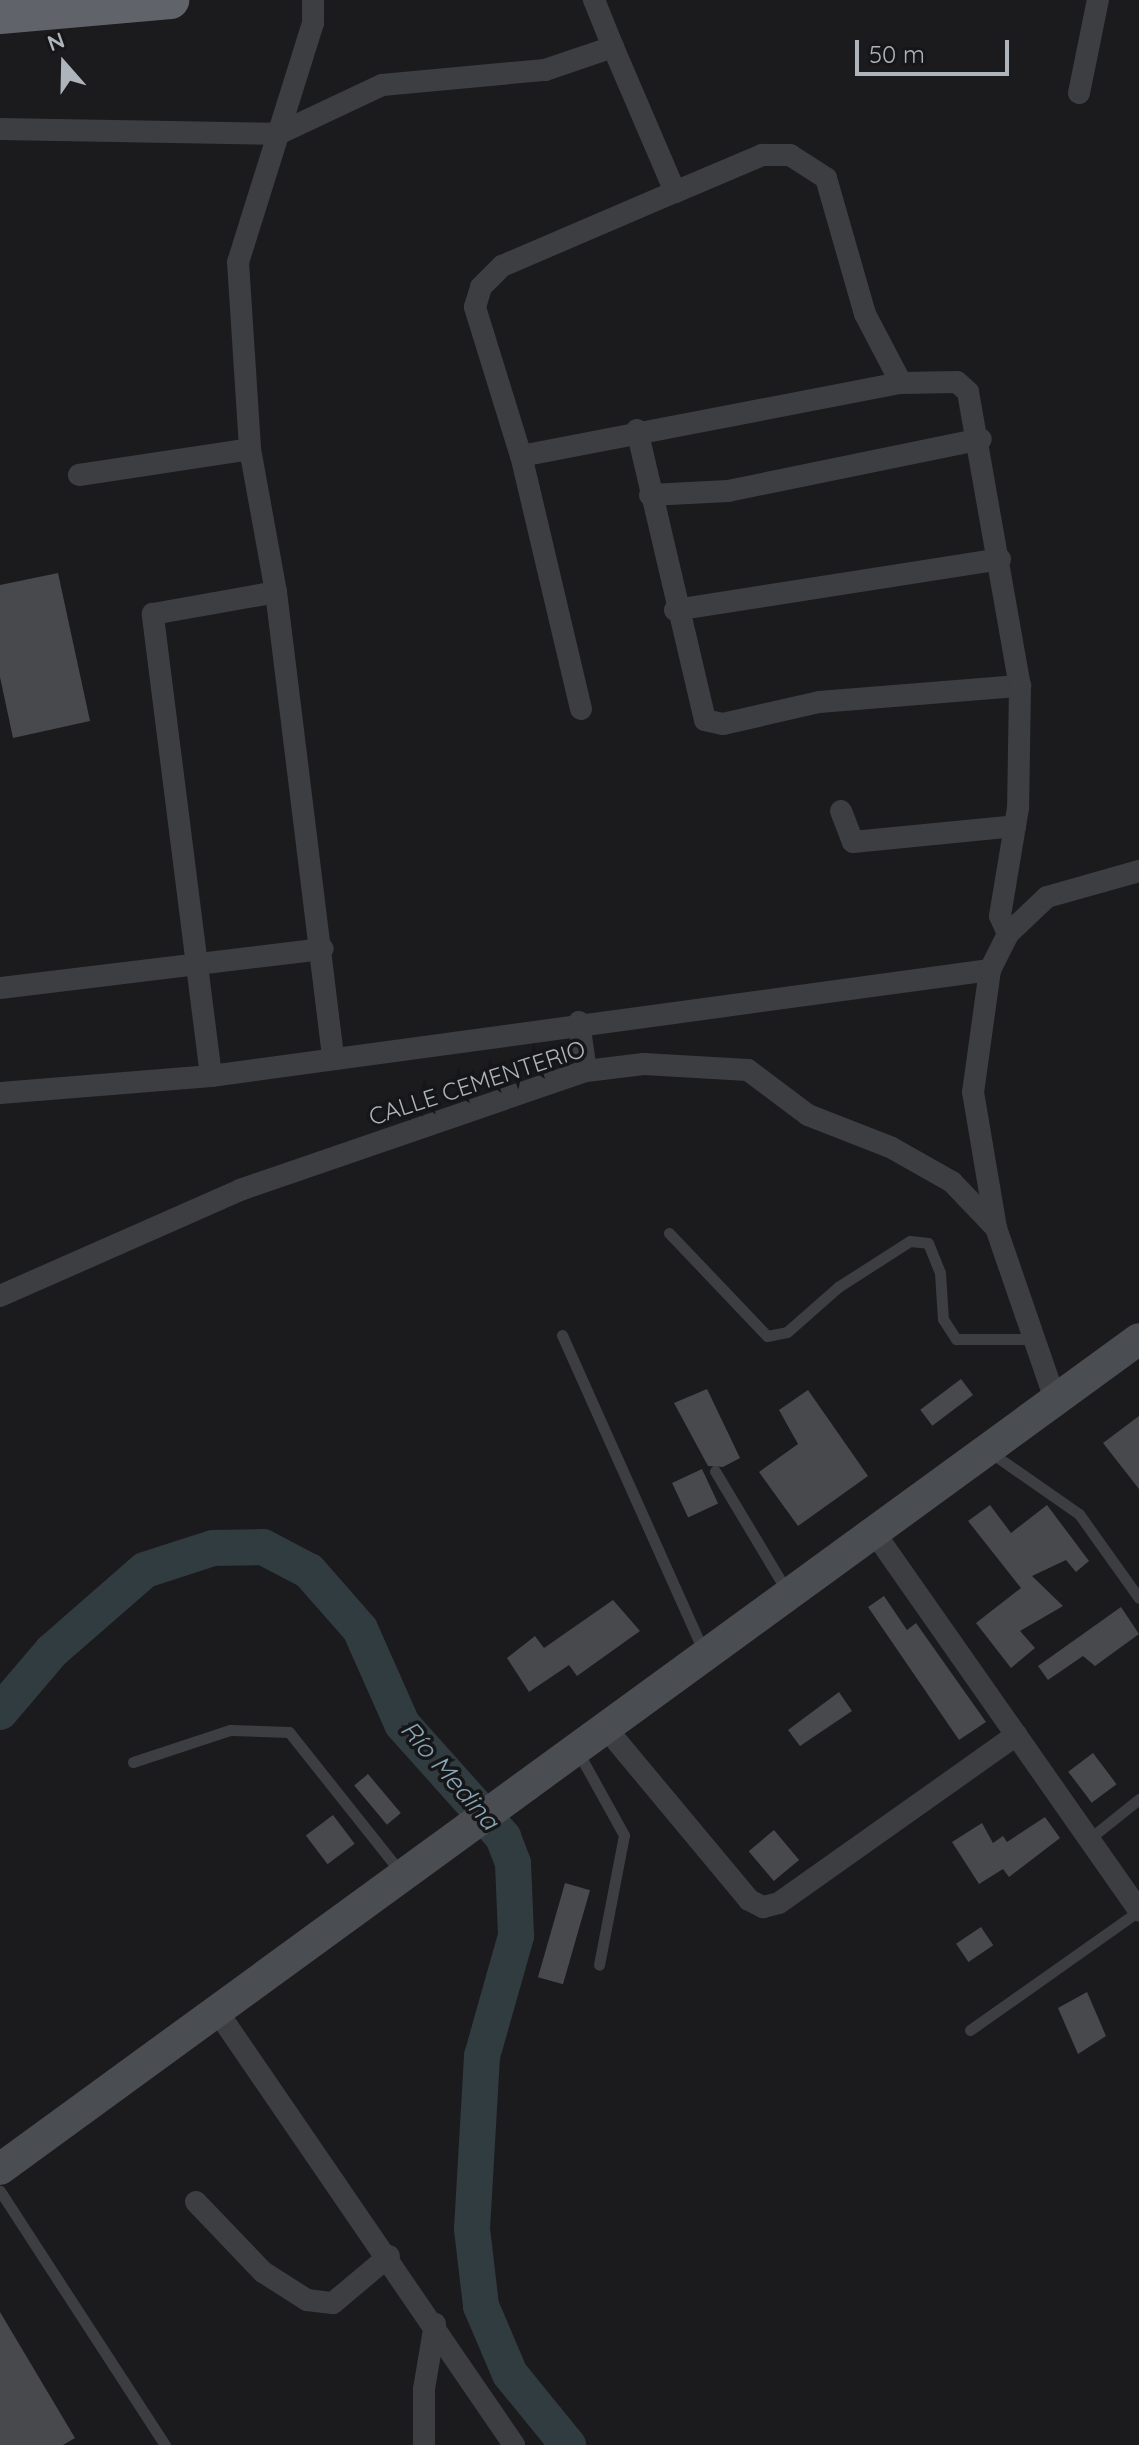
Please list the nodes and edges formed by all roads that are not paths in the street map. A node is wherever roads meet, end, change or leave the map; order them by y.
1 (170, 0) edge
2 (313, 0) edge
3 (594, 0) edge
4 (1098, 0) edge
5 (0, 15) edge
6 (613, 47) junction
7 (1079, 93) dead end
8 (0, 129) edge
9 (278, 134) junction
10 (675, 192) junction
11 (901, 383) junction
12 (637, 430) junction
13 (981, 439) junction
14 (250, 449) junction
15 (521, 456) junction
16 (79, 475) dead end
17 (650, 495) junction
18 (1000, 559) junction
19 (276, 592) junction
20 (675, 610) junction
21 (1020, 686) junction
22 (581, 709) dead end
23 (841, 811) dead end
24 (1015, 826) junction
25 (1139, 871) edge
26 (1008, 934) junction
27 (323, 949) junction
28 (199, 966) junction
29 (990, 970) junction
30 (0, 988) edge
31 (579, 1022) junction
32 (333, 1058) junction
33 (586, 1071) junction
34 (211, 1076) junction
35 (0, 1093) edge
36 (996, 1228) junction
37 (669, 1233) dead end
38 (0, 1296) edge
39 (562, 1335) dead end
40 (1035, 1339) junction
41 (1139, 1339) edge
42 (1055, 1399) junction
43 (987, 1449) junction
44 (715, 1471) dead end
45 (874, 1532) junction
46 (788, 1594) junction
47 (1139, 1598) edge
48 (705, 1654) junction
49 (605, 1727) junction
50 (1016, 1735) junction
51 (576, 1748) junction
52 (133, 1762) dead end
53 (1139, 1799) edge
54 (1089, 1839) junction
55 (403, 1876) junction
56 (1139, 1911) edge
57 (599, 1965) dead end
58 (217, 2011) junction
59 (970, 2030) dead end
60 (0, 2169) edge
61 (0, 2191) edge
62 (196, 2202) dead end
63 (389, 2256) junction
64 (435, 2324) junction
65 (165, 2445) edge
66 (424, 2445) edge
67 (514, 2445) edge

1 - 5 highway
2 - 9 street
3 - 6 street
4 - 7 street
6 - 9 street
6 - 10 street
8 - 9 street
9 - 14 street
10 - 11 street
10 - 15 street
11 - 12 street
11 - 13 street
12 - 15 street
12 - 17 street
13 - 17 street
13 - 18 street
14 - 16 street
14 - 19 street
15 - 22 street
17 - 20 street
18 - 20 street
18 - 21 street
19 - 27 street
19 - 28 street
20 - 21 street
21 - 24 street
23 - 24 street
24 - 26 street
25 - 26 street
26 - 29 street
27 - 28 street
27 - 32 street
28 - 30 street
28 - 34 street
29 - 31 street
29 - 36 street
31 - 32 street
31 - 33 street
32 - 34 street
33 - 36 street, CALLE CEMENTERIO
33 - 38 street, CALLE CEMENTERIO
34 - 35 street
36 - 40 street
37 - 40 lane
39 - 48 lane
40 - 42 street
41 - 42 main road
42 - 43 main road
43 - 45 main road
43 - 47 lane
44 - 46 lane
45 - 46 main road
45 - 50 street
46 - 48 main road
48 - 49 main road
49 - 50 street
49 - 51 main road
50 - 54 street
51 - 55 main road
51 - 57 lane
52 - 55 lane
53 - 54 lane
54 - 56 street
55 - 58 main road
56 - 59 lane
58 - 60 main road
58 - 63 street
61 - 65 lane
62 - 63 street
63 - 64 street
64 - 66 street
64 - 67 street

